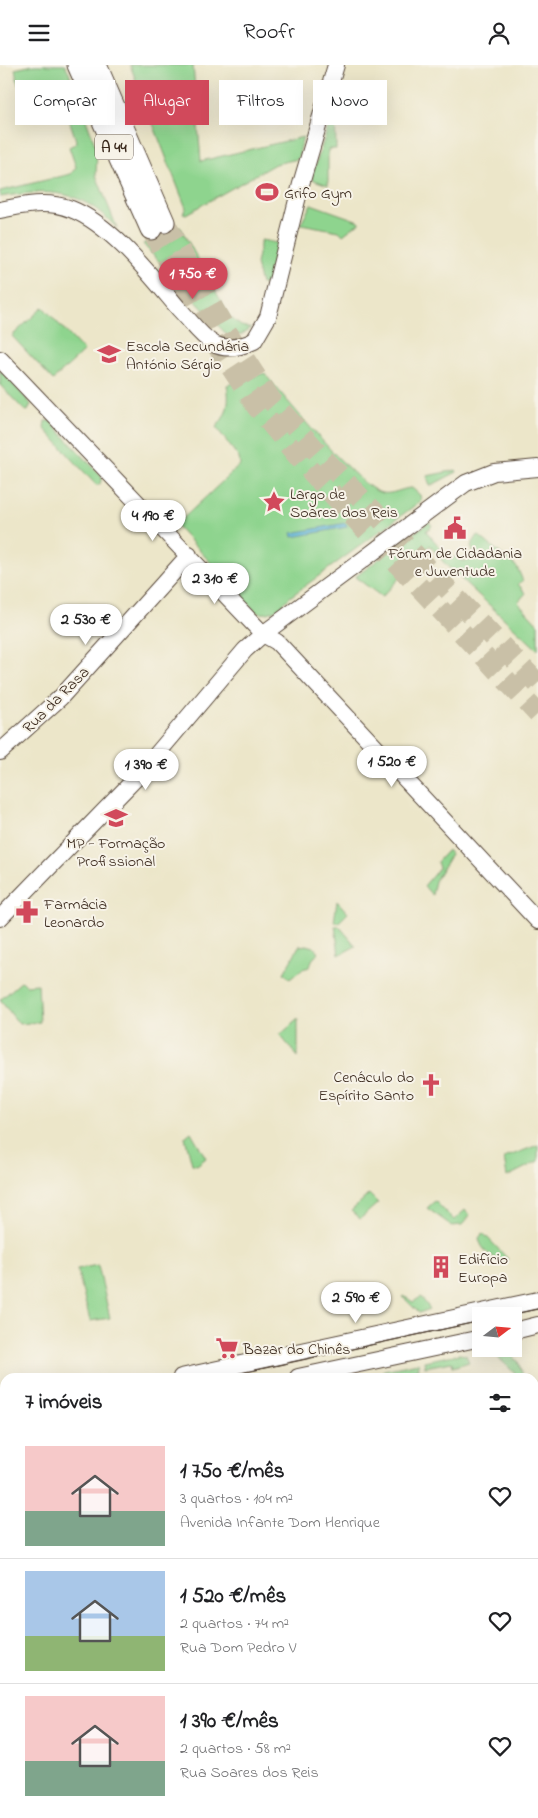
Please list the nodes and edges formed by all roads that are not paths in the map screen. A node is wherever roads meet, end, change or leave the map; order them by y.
1 (78, 65) edge
2 (96, 65) edge
3 (105, 65) edge
4 (336, 65) edge
5 (131, 141) junction
6 (0, 210) edge
7 (0, 359) edge
8 (538, 468) edge
9 (189, 555) junction
10 (263, 633) junction
11 (0, 752) edge
12 (0, 918) edge
13 (538, 921) edge
14 (538, 1300) edge
15 (460, 1317) junction
16 (538, 1325) edge
17 (522, 1329) edge
18 (472, 1333) edge
19 (472, 1340) edge
20 (200, 1373) edge
21 (317, 1373) edge

1 - 5 highway, A 44
2 - 5 highway, A 44
3 - 5 highway
4 - 6 main road
7 - 9 main road
8 - 10 main road
9 - 10 main road
9 - 11 main road, Rua da Rasa
10 - 12 main road
10 - 13 main road
14 - 15 main road
15 - 18 main road
15 - 20 main road
16 - 17 main road
19 - 21 main road

